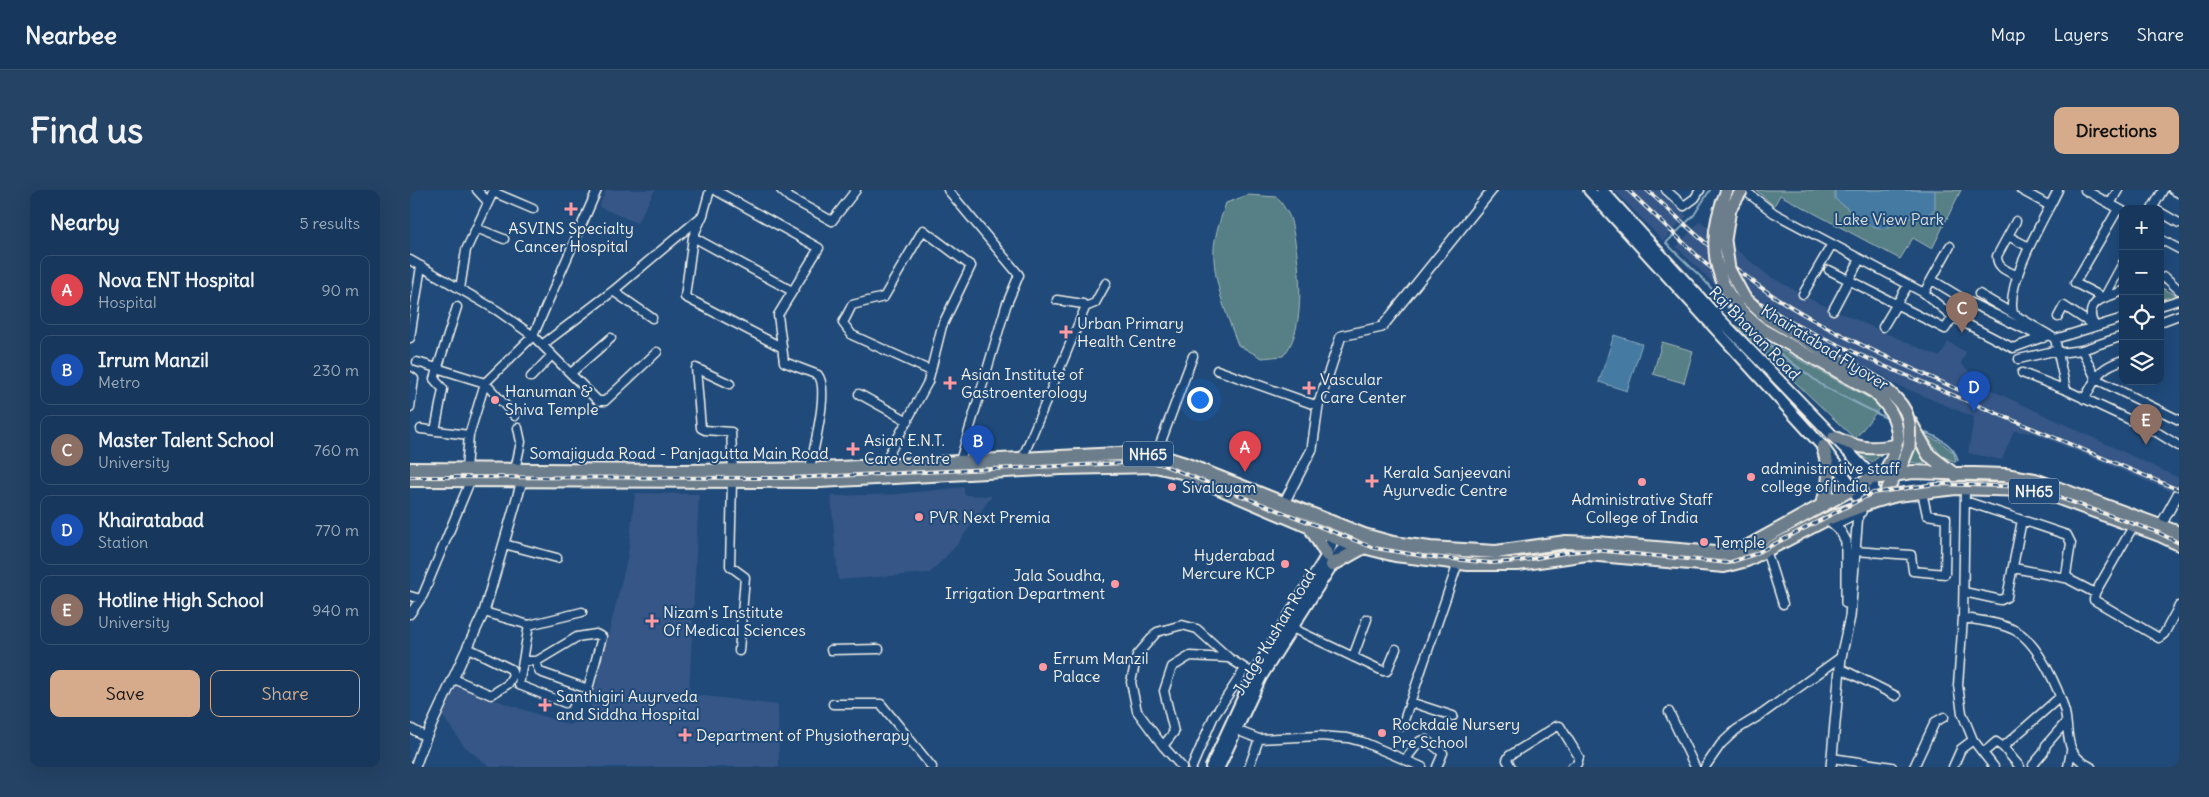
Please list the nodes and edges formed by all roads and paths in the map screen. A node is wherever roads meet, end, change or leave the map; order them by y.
1 (477, 190) edge
2 (597, 190) edge
3 (710, 190) edge
4 (715, 190) edge
5 (782, 190) edge
6 (856, 190) edge
7 (948, 190) edge
8 (1492, 190) edge
9 (1589, 190) edge
10 (1602, 190) edge
11 (1666, 190) edge
12 (1700, 190) edge
13 (1727, 190) edge
14 (1743, 190) edge
15 (2021, 190) edge
16 (2058, 190) edge
17 (2086, 190) edge
18 (2118, 190) edge
19 (2163, 190) edge
20 (2173, 190) edge
21 (493, 191) edge
22 (2179, 193) edge
23 (488, 202) junction
24 (2157, 205) edge
25 (2050, 206) junction
26 (2117, 208) edge
27 (533, 209) dead end
28 (2164, 214) edge
29 (703, 215) junction
30 (2016, 221) dead end
31 (2179, 222) edge
32 (476, 228) junction
33 (2008, 236) junction
34 (693, 237) junction
35 (504, 239) dead end
36 (2164, 241) edge
37 (1832, 244) junction
38 (1950, 246) dead end
39 (2029, 247) junction
40 (2179, 249) edge
41 (1860, 259) junction
42 (410, 260) edge
43 (421, 266) junction
44 (1829, 270) dead end
45 (2119, 270) edge
46 (2018, 276) junction
47 (2164, 277) edge
48 (1849, 280) junction
49 (1932, 280) junction
50 (1106, 283) dead end
51 (1908, 285) junction
52 (460, 288) junction
53 (2179, 290) edge
54 (613, 291) junction
55 (792, 291) junction
56 (2119, 292) edge
57 (1803, 294) dead end
58 (1924, 294) junction
59 (1979, 294) dead end
60 (2104, 298) junction
61 (1057, 300) dead end
62 (2179, 300) edge
63 (1895, 305) junction
64 (2164, 305) edge
65 (457, 307) dead end
66 (1085, 307) junction
67 (1833, 310) dead end
68 (2014, 313) junction
69 (2179, 315) edge
70 (1953, 317) junction
71 (2058, 317) dead end
72 (652, 318) dead end
73 (2119, 319) edge
74 (2164, 321) edge
75 (2094, 326) junction
76 (1883, 327) dead end
77 (533, 336) junction
78 (2049, 337) junction
79 (2119, 337) edge
80 (410, 338) edge
81 (610, 338) dead end
82 (542, 345) junction
83 (781, 347) junction
84 (2082, 350) junction
85 (657, 352) dead end
86 (2059, 352) junction
87 (552, 355) junction
88 (1192, 356) dead end
89 (2019, 359) dead end
90 (417, 362) dead end
91 (2119, 362) edge
92 (437, 368) junction
93 (1217, 370) dead end
94 (931, 371) junction
95 (571, 373) junction
96 (2022, 373) dead end
97 (410, 376) edge
98 (531, 377) dead end
99 (2096, 379) junction
100 (485, 383) junction
101 (730, 384) dead end
102 (2066, 390) junction
103 (859, 394) dead end
104 (2084, 399) junction
105 (1318, 406) junction
106 (410, 408) edge
107 (515, 416) dead end
108 (2179, 420) edge
109 (908, 421) junction
110 (1910, 422) junction
111 (518, 428) dead end
112 (421, 429) dead end
113 (435, 431) junction
114 (469, 435) junction
115 (1834, 437) junction
116 (1897, 442) junction
117 (2179, 446) edge
118 (1823, 447) junction
119 (1156, 455) junction
120 (1022, 459) junction
121 (960, 461) junction
122 (1112, 461) junction
123 (883, 465) junction
124 (410, 469) edge
125 (810, 469) junction
126 (468, 474) junction
127 (1896, 474) junction
128 (1955, 475) junction
129 (519, 476) junction
130 (737, 476) junction
131 (1877, 478) junction
132 (410, 480) edge
133 (1852, 488) junction
134 (1918, 492) junction
135 (2179, 492) edge
136 (1965, 495) junction
137 (1878, 501) junction
138 (1284, 503) junction
139 (1821, 506) junction
140 (1860, 510) junction
141 (2022, 520) junction
142 (1830, 522) junction
143 (1308, 525) junction
144 (2134, 525) junction
145 (2161, 525) junction
146 (2179, 533) edge
147 (504, 544) junction
148 (2179, 544) edge
149 (1364, 547) junction
150 (1335, 549) junction
151 (1766, 550) junction
152 (1483, 551) junction
153 (1855, 551) junction
154 (557, 558) dead end
155 (1458, 563) junction
156 (1485, 565) junction
157 (2014, 568) junction
158 (2070, 580) junction
159 (1964, 592) junction
160 (2094, 594) junction
161 (410, 596) edge
162 (420, 599) junction
163 (1783, 604) dead end
164 (2179, 606) edge
165 (484, 612) junction
166 (582, 612) dead end
167 (410, 614) edge
168 (1963, 618) junction
169 (1367, 619) dead end
170 (529, 625) junction
171 (1847, 626) junction
172 (1292, 628) junction
173 (468, 648) junction
174 (879, 649) dead end
175 (1396, 649) dead end
176 (831, 650) dead end
177 (739, 651) dead end
178 (1841, 656) junction
179 (1228, 658) junction
180 (1353, 658) junction
181 (524, 661) junction
182 (535, 661) junction
183 (1840, 668) junction
184 (1249, 672) junction
185 (454, 679) junction
186 (1896, 696) dead end
187 (2060, 697) junction
188 (1410, 702) junction
189 (565, 703) dead end
190 (833, 704) dead end
191 (1669, 712) dead end
192 (1453, 716) dead end
193 (1944, 717) dead end
194 (2066, 722) junction
195 (1402, 726) dead end
196 (410, 728) edge
197 (1236, 730) junction
198 (426, 737) junction
199 (1259, 739) junction
200 (1973, 740) junction
201 (1163, 746) junction
202 (2004, 747) junction
203 (2071, 751) junction
204 (1983, 753) junction
205 (1405, 760) junction
206 (1831, 762) edge
207 (1178, 765) edge
208 (2033, 765) dead end
209 (415, 767) edge
210 (932, 767) edge
211 (1192, 767) edge
212 (1211, 767) edge
213 (1220, 767) edge
214 (1249, 767) edge
215 (1422, 767) edge
216 (1437, 767) edge
217 (1511, 767) edge
218 (1572, 767) edge
219 (1695, 767) edge
220 (1705, 767) edge
221 (1892, 767) edge
222 (1914, 767) edge
223 (1953, 767) edge
224 (1994, 767) edge
225 (2020, 767) edge
226 (2068, 767) edge
227 (2091, 767) edge

1 - 23 street
2 - 77 street
3 - 29 street
4 - 55 street
5 - 6 street
7 - 121 street
8 - 105 street
9 - 118 main road, Raj Bhavan Road
10 - 115 main road, Raj Bhavan Road
11 - 12 street
13 - 116 main road, Khairatabad Flyover, bridge
14 - 37 street
14 - 110 main road, Khairatabad Flyover, bridge
15 - 25 street
16 - 25 street
17 - 26 street
18 - 26 street
19 - 24 street
20 - 22 street
21 - 23 street
21 - 27 street
23 - 32 street
25 - 39 street
26 - 60 street
28 - 31 street
29 - 34 street
29 - 54 street
30 - 33 street
32 - 35 street
32 - 52 street
33 - 39 street
33 - 46 street
34 - 55 street
34 - 83 street
36 - 40 street
37 - 41 street
37 - 57 street
38 - 49 street
39 - 46 street
41 - 48 street
41 - 51 street
42 - 43 street
43 - 52 street
43 - 80 street
44 - 48 street
45 - 60 street
46 - 68 street
47 - 53 street
48 - 63 street
48 - 67 street
49 - 58 street
49 - 78 street
50 - 66 street
51 - 58 street
51 - 63 street
52 - 77 street
54 - 72 street
54 - 82 street
55 - 83 street
56 - 60 street
58 - 70 street
59 - 68 street
60 - 75 street
61 - 66 street
62 - 64 street
63 - 70 street
63 - 76 street
65 - 92 street
66 - 120 street
68 - 78 street
69 - 74 street
70 - 78 street
71 - 75 street
73 - 75 street
75 - 78 street
77 - 82 street
77 - 100 street
78 - 86 street
79 - 84 street
81 - 95 street
82 - 87 street
83 - 125 street
84 - 86 street
84 - 99 street
85 - 95 street
86 - 89 street
86 - 102 street
87 - 95 street
87 - 98 street
88 - 119 street
90 - 92 street
91 - 99 street
92 - 100 street
92 - 113 street
93 - 105 street
94 - 94 street
94 - 109 street
96 - 102 street
97 - 106 street
99 - 104 street
99 - 108 street
100 - 107 street
100 - 114 street
101 - 130 street
102 - 104 street
103 - 109 street
104 - 117 street
105 - 138 street
109 - 123 street
110 - 127 main road, bridge
110 - 128 highway
111 - 129 street
112 - 113 street
113 - 114 street
114 - 126 street
115 - 116 main road
115 - 131 main road, Raj Bhavan Road
116 - 131 main road
118 - 133 main road, Raj Bhavan Road
118 - 139 highway
119 - 122 highway, Somajiguda Road - Panjagutta Main Road / NH65
119 - 138 highway, Somajiguda Road - Panjagutta Main Road / NH65
120 - 121 highway, Somajiguda Road - Panjagutta Main Road / NH65
120 - 122 highway, Somajiguda Road - Panjagutta Main Road / NH65
121 - 123 highway, Somajiguda Road - Panjagutta Main Road / NH65
122 - 130 highway, Somajiguda Road - Panjagutta Main Road / NH65
122 - 143 highway, Somajiguda Road - Panjagutta Main Road / NH65
123 - 125 highway, Somajiguda Road - Panjagutta Main Road / NH65
124 - 126 highway, Somajiguda Road - Panjagutta Main Road / NH65
125 - 130 highway, Somajiguda Road - Panjagutta Main Road / NH65
126 - 129 highway, Somajiguda Road - Panjagutta Main Road / NH65
126 - 132 highway, Somajiguda Road - Panjagutta Main Road / NH65
126 - 162 street
127 - 128 highway, Somajiguda Road - Panjagutta Main Road / NH65
127 - 131 highway, Somajiguda Road - Panjagutta Main Road
127 - 137 main road
128 - 145 highway, NH65
129 - 130 highway, Somajiguda Road - Panjagutta Main Road / NH65
129 - 147 street
130 - 177 street
131 - 133 highway, Somajiguda Road - Panjagutta Main Road / NH65
131 - 137 main road
133 - 139 highway, Somajiguda Road - Panjagutta Main Road / NH65
133 - 140 main road, Raj Bhavan Road
134 - 136 highway, NH65
134 - 137 highway, NH65
134 - 140 street
134 - 153 street
135 - 145 street
136 - 141 street
136 - 144 highway, NH65
136 - 159 street
137 - 140 highway, Somajiguda Road - Panjagutta Main Road / NH65
138 - 152 highway, Somajiguda Road - Panjagutta Main Road / NH65
139 - 152 highway, Somajiguda Road - Panjagutta Main Road / NH65
140 - 142 highway, Somajiguda Road - Panjagutta Main Road / NH65
140 - 153 street
141 - 157 street
141 - 158 street
142 - 151 highway, Somajiguda Road - Panjagutta Main Road / NH65
142 - 171 street
143 - 150 highway
143 - 150 highway, Somajiguda Road - Panjagutta Main Road / NH65
144 - 148 highway, NH65
144 - 160 street
145 - 146 highway, NH65
147 - 154 street
147 - 165 street
149 - 150 highway
149 - 150 highway, Somajiguda Road - Panjagutta Main Road / NH65
149 - 155 highway, Somajiguda Road - Panjagutta Main Road / NH65
150 - 172 main road, Judge Kushan Road
150 - 184 main road, Judge Kushan Road
151 - 156 highway, Somajiguda Road - Panjagutta Main Road / NH65
151 - 163 street
152 - 156 highway
153 - 171 street
155 - 156 highway, Somajiguda Road - Panjagutta Main Road / NH65
155 - 188 street
157 - 158 street
157 - 159 street
158 - 160 street
159 - 168 street
160 - 164 street
161 - 162 street
162 - 167 street
165 - 170 street
165 - 173 street
166 - 170 street
168 - 187 street
168 - 200 street
169 - 180 street
170 - 181 street
171 - 178 street
172 - 180 street
172 - 197 main road, Judge Kushan Road
173 - 185 street
173 - 185 street
174 - 176 street
175 - 180 street
178 - 183 street
178 - 220 street
179 - 184 street
179 - 201 street
179 - 201 street
181 - 182 street
181 - 189 street
182 - 182 street
183 - 186 street
183 - 206 street
184 - 211 street
184 - 212 main road, Judge Kushan Road
185 - 198 street
187 - 194 street
187 - 202 street
188 - 192 street
188 - 195 street
190 - 210 street
191 - 219 street
193 - 222 street
194 - 203 street
194 - 208 street
196 - 198 street
197 - 199 street
197 - 213 main road, Judge Kushan Road
198 - 209 street
199 - 205 street
199 - 214 street
200 - 204 street
200 - 223 street
201 - 207 street
202 - 204 street
202 - 225 street
203 - 226 street
203 - 227 street
204 - 224 street
205 - 215 street
205 - 216 street
206 - 221 street
217 - 218 street

